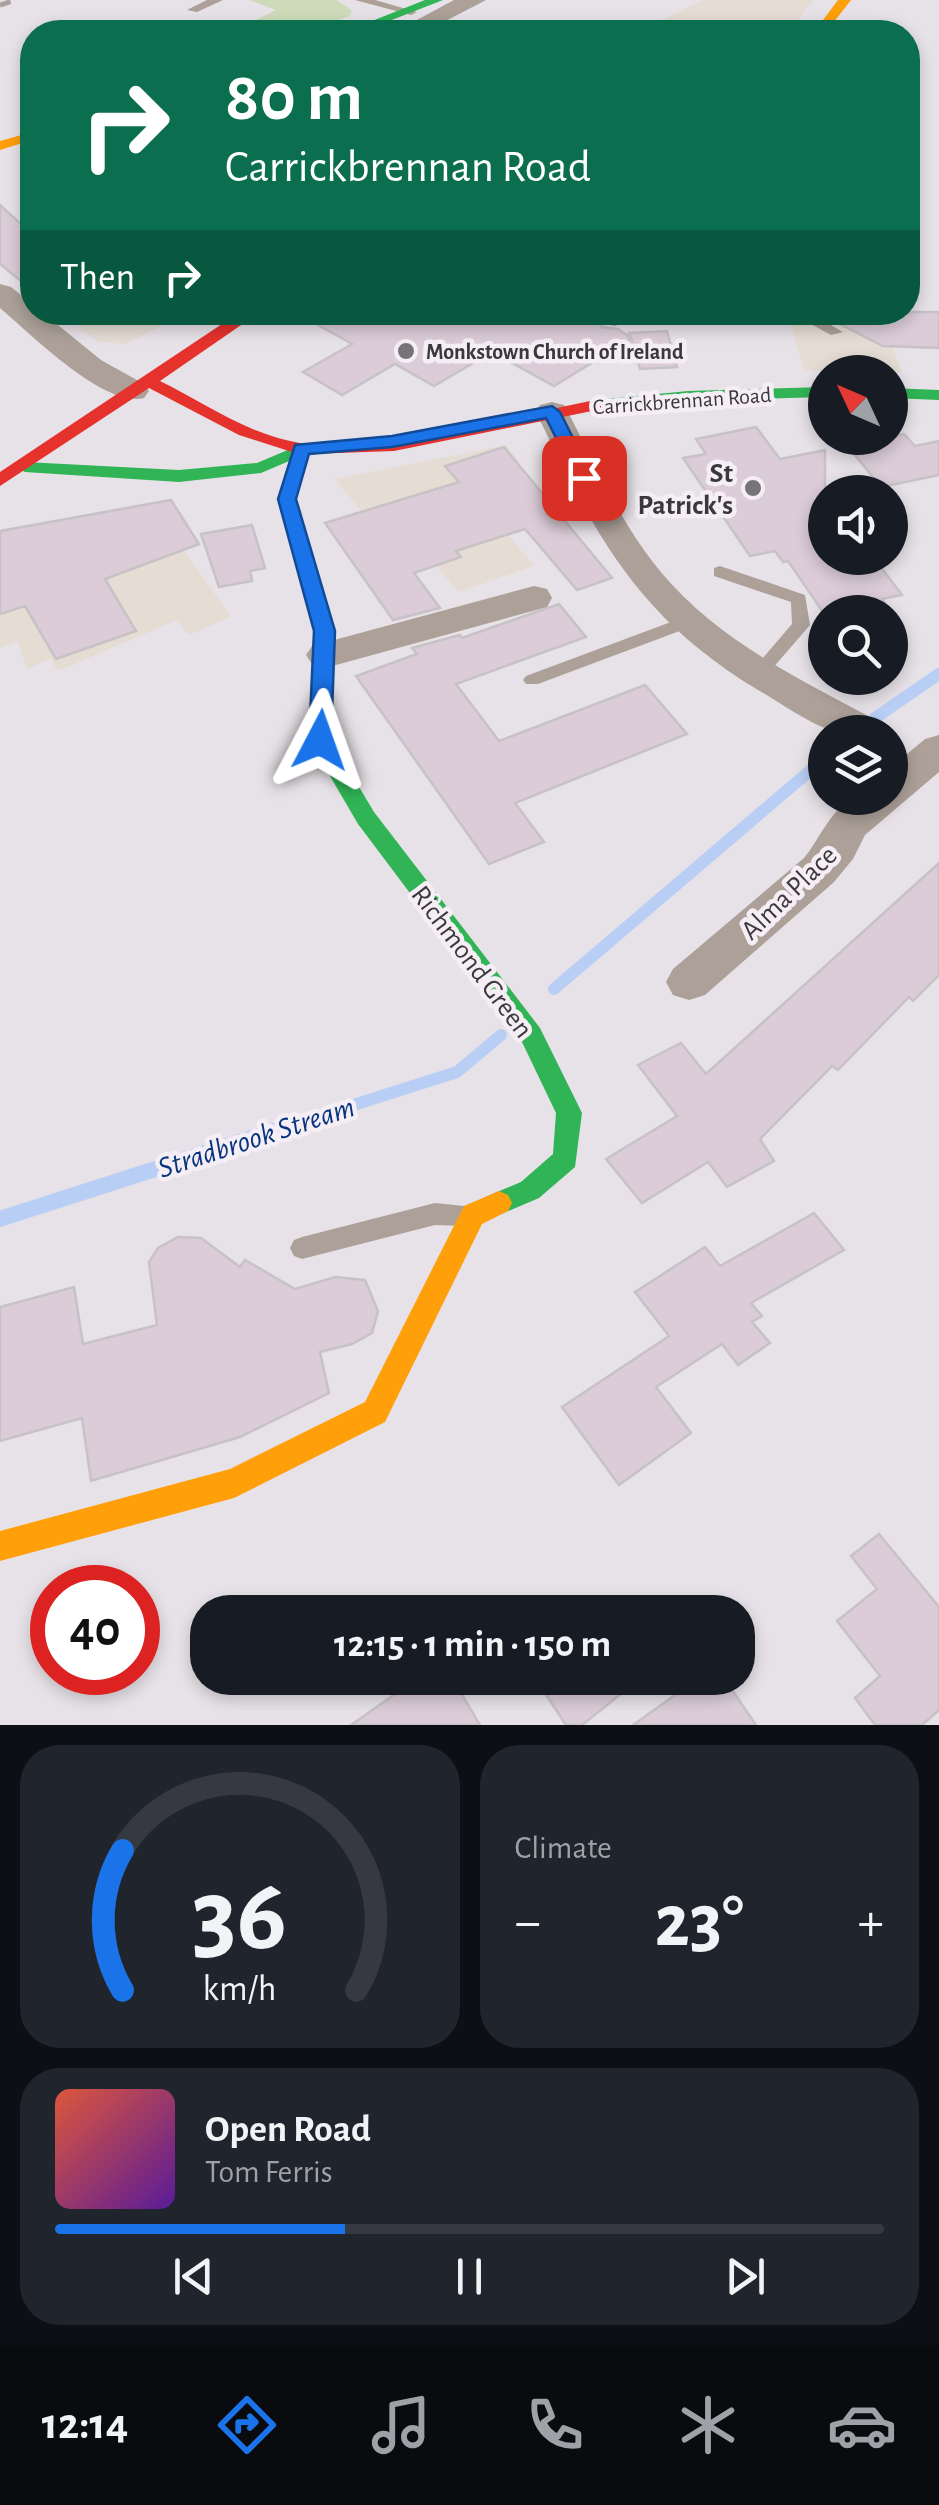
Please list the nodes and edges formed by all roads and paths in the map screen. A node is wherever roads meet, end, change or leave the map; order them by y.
1 (218, 0) edge
2 (361, 0) edge
3 (474, 0) edge
4 (845, 0) edge
5 (193, 10) dead end
6 (425, 13) edge
7 (397, 20) edge
8 (829, 20) edge
9 (36, 325) edge
10 (232, 325) edge
11 (822, 325) edge
12 (836, 332) dead end
13 (141, 386) junction
14 (808, 392) edge
15 (908, 393) edge
16 (939, 394) edge
17 (552, 412) junction
18 (302, 449) junction
19 (24, 467) junction
20 (0, 480) edge
21 (720, 572) dead end
22 (534, 598) dead end
23 (687, 622) junction
24 (325, 654) junction
25 (759, 673) junction
26 (532, 680) dead end
27 (835, 715) edge
28 (861, 815) edge
29 (689, 982) dead end
30 (474, 1215) junction
31 (302, 1248) dead end
32 (0, 1546) edge

1 - 5 lane
2 - 6 lane
3 - 6 street
4 - 8 main road
6 - 7 main road
9 - 13 street
10 - 13 main road
11 - 12 lane
13 - 18 main road, Carrickbrennan Road
13 - 19 main road
14 - 17 main road, Carrickbrennan Road
15 - 16 main road
17 - 18 main road, Carrickbrennan Road
17 - 23 street
18 - 19 main road, Carrickbrennan Road
18 - 24 main road, Richmond Green
19 - 20 main road
21 - 25 lane
22 - 24 street
23 - 25 street
23 - 26 lane
24 - 30 main road, Richmond Green
25 - 27 street
28 - 29 street, Alma Place
30 - 31 lane
30 - 32 main road

